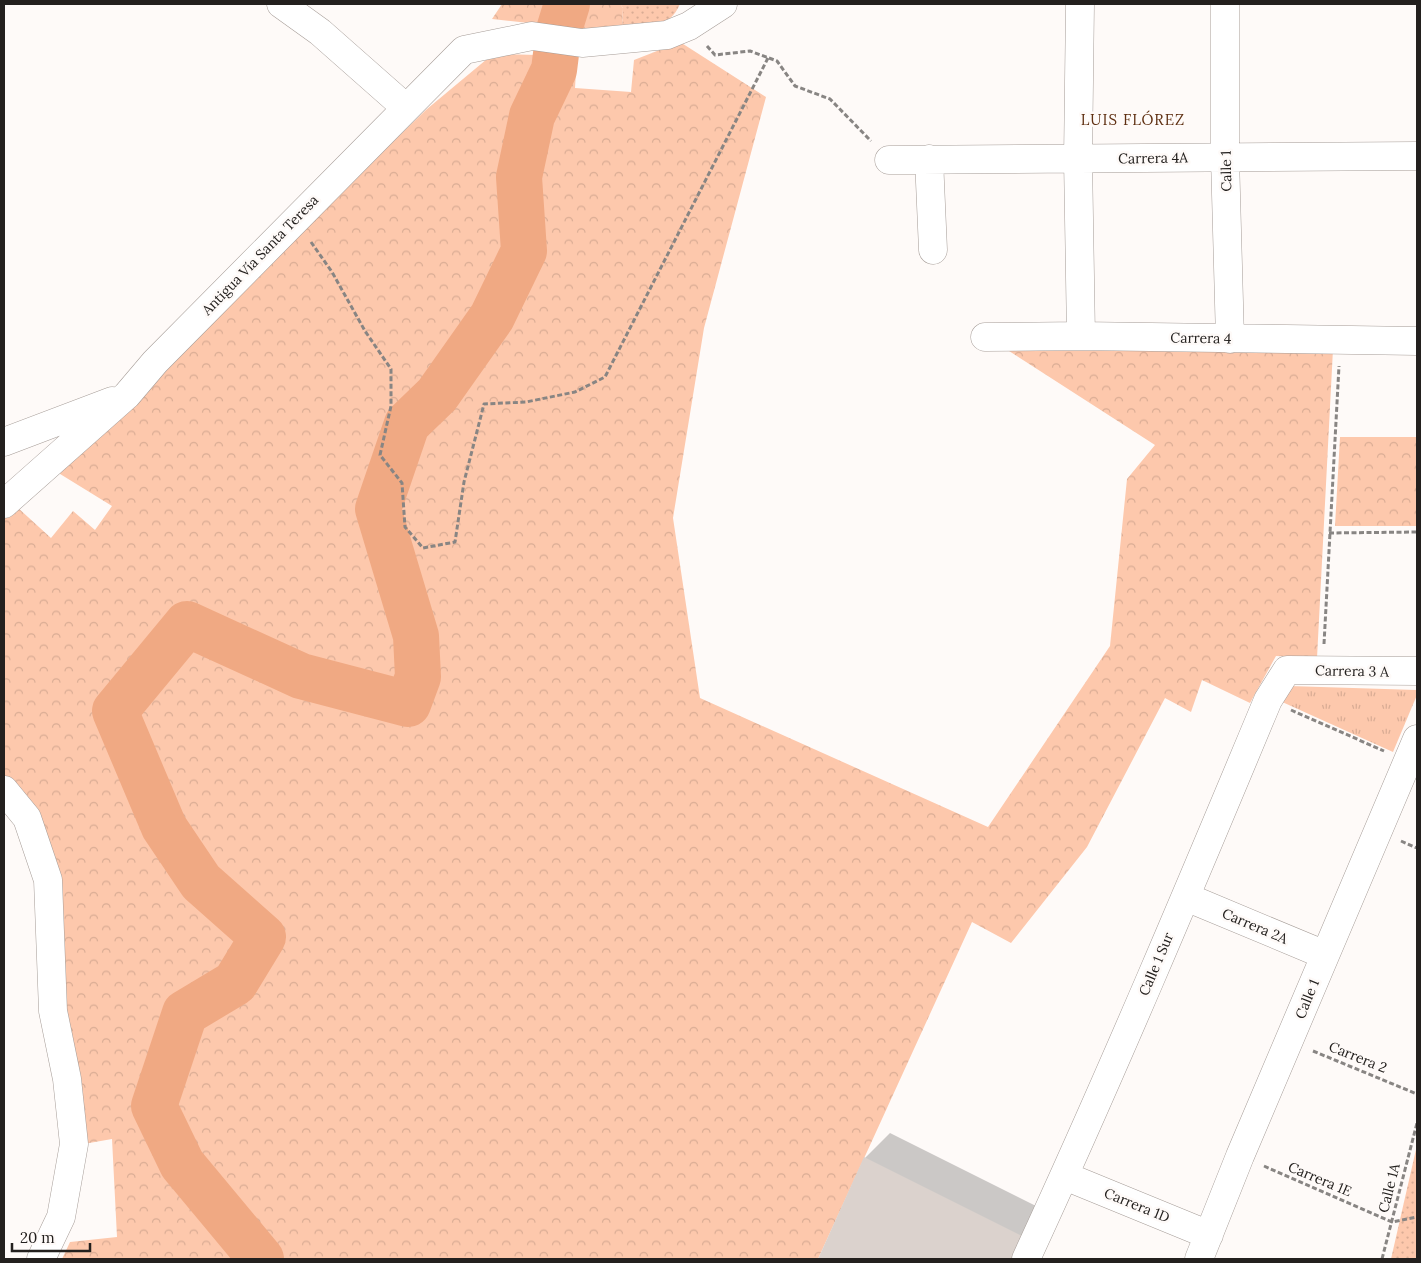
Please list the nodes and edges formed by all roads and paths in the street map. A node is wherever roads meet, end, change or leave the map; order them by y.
1 (280, 4) edge
2 (723, 4) edge
3 (1080, 4) edge
4 (1225, 4) edge
5 (689, 26) junction
6 (768, 58) junction
7 (405, 108) junction
8 (1417, 156) edge
9 (1225, 157) junction
10 (928, 159) junction
11 (1078, 159) junction
12 (889, 160) joint
13 (297, 217) junction
14 (933, 250) dead end
15 (1081, 336) junction
16 (985, 337) dead end
17 (1230, 338) junction
18 (1341, 340) junction
19 (1417, 341) edge
20 (127, 395) junction
21 (4, 442) edge
22 (4, 504) edge
23 (1329, 532) junction
24 (1417, 532) edge
25 (1287, 670) joint
26 (1323, 671) junction
27 (1417, 671) edge
28 (1268, 700) junction
29 (1412, 750) edge
30 (4, 790) edge
31 (1186, 897) junction
32 (1325, 955) junction
33 (1290, 1041) junction
34 (1417, 1094) edge
35 (1417, 1123) edge
36 (1240, 1156) junction
37 (1065, 1176) junction
38 (1417, 1216) edge
39 (1392, 1222) junction
40 (1204, 1247) edge
41 (41, 1259) edge
42 (1026, 1259) edge
43 (1382, 1259) edge

1 - 7 street
2 - 5 street
3 - 11 street
4 - 9 street, Calle 1
5 - 6 path
5 - 7 street, Antigua Vía Santa Teresa
6 - 12 path
6 - 13 path
7 - 13 street, Antigua Vía Santa Teresa
8 - 9 street, Carrera 4A
9 - 11 street, Carrera 4A
9 - 17 street, Calle 1
10 - 11 street, Carrera 4A
10 - 12 street, Carrera 4A
10 - 14 street
11 - 15 street
13 - 20 street, Antigua Vía Santa Teresa
15 - 16 street, Carrera 4
15 - 17 street, Carrera 4
17 - 18 street, Carrera 4
18 - 19 street, Carrera 4
18 - 23 path
20 - 21 street
20 - 22 street, Antigua Vía Santa Teresa
23 - 24 path
23 - 26 path
25 - 26 street, Carrera 3 A
25 - 28 street, Calle 1 Sur
26 - 27 street, Carrera 3 A
28 - 29 path
28 - 31 street, Calle 1 Sur
29 - 32 street, Calle 1
30 - 41 street
31 - 32 street, Carrera 2A
31 - 37 street, Calle 1 Sur
32 - 33 street, Calle 1
33 - 34 path, Carrera 2
33 - 36 street, Calle 1
35 - 39 path, Calle 1A
36 - 39 path, Carrera 1E
36 - 40 street, Calle 1
37 - 40 street, Carrera 1D
37 - 42 street, Calle 1 Sur
38 - 39 path
39 - 43 path, Calle 1A

